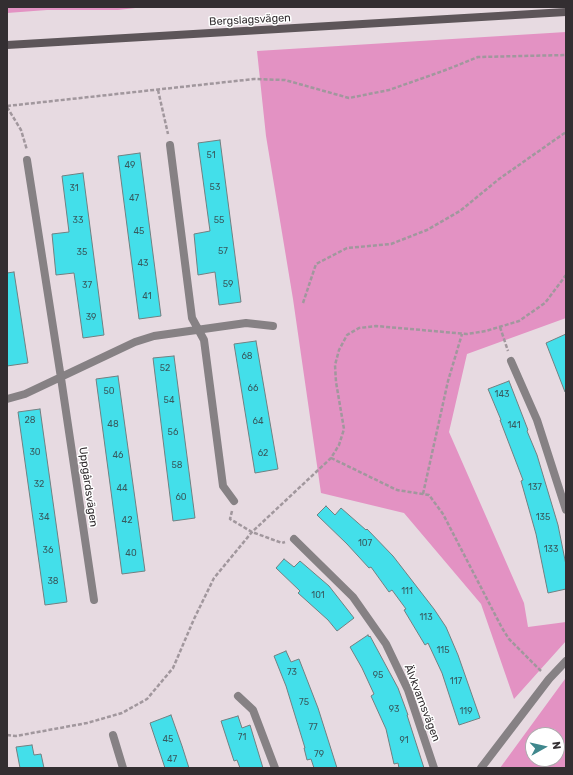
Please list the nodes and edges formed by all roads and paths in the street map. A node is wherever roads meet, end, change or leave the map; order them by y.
1 (566, 12) edge
2 (7, 45) edge
3 (566, 55) edge
4 (158, 90) junction
5 (7, 107) edge
6 (566, 132) edge
7 (170, 145) joint
8 (27, 160) joint
9 (566, 275) edge
10 (303, 303) dead end
11 (273, 326) dead end
12 (500, 327) junction
13 (198, 330) junction
14 (462, 334) junction
15 (511, 361) joint
16 (61, 378) junction
17 (7, 399) edge
18 (331, 458) junction
19 (423, 494) junction
20 (234, 501) joint
21 (566, 510) edge
22 (252, 532) junction
23 (294, 539) joint
24 (94, 600) dead end
25 (566, 661) edge
26 (549, 679) junction
27 (238, 696) dead end
28 (7, 735) edge
29 (113, 735) dead end
30 (124, 768) edge
31 (275, 768) edge
32 (434, 768) edge
33 (481, 768) edge

1 - 2 main road, Bergslagsvägen
3 - 4 path
4 - 5 path
4 - 7 path
5 - 8 path
6 - 10 path
7 - 13 street
8 - 16 street, Uppgårdsvägen
9 - 12 path
11 - 13 street
12 - 14 path
12 - 15 path
13 - 16 street
13 - 20 street
14 - 18 path
14 - 19 path
15 - 21 street
16 - 17 street
16 - 24 street, Uppgårdsvägen
18 - 19 path
18 - 22 path
19 - 26 path
20 - 22 path
22 - 23 path
22 - 28 path
23 - 32 street, Älvkvarnsvägen
25 - 26 street
26 - 33 street
27 - 31 street
29 - 30 street

